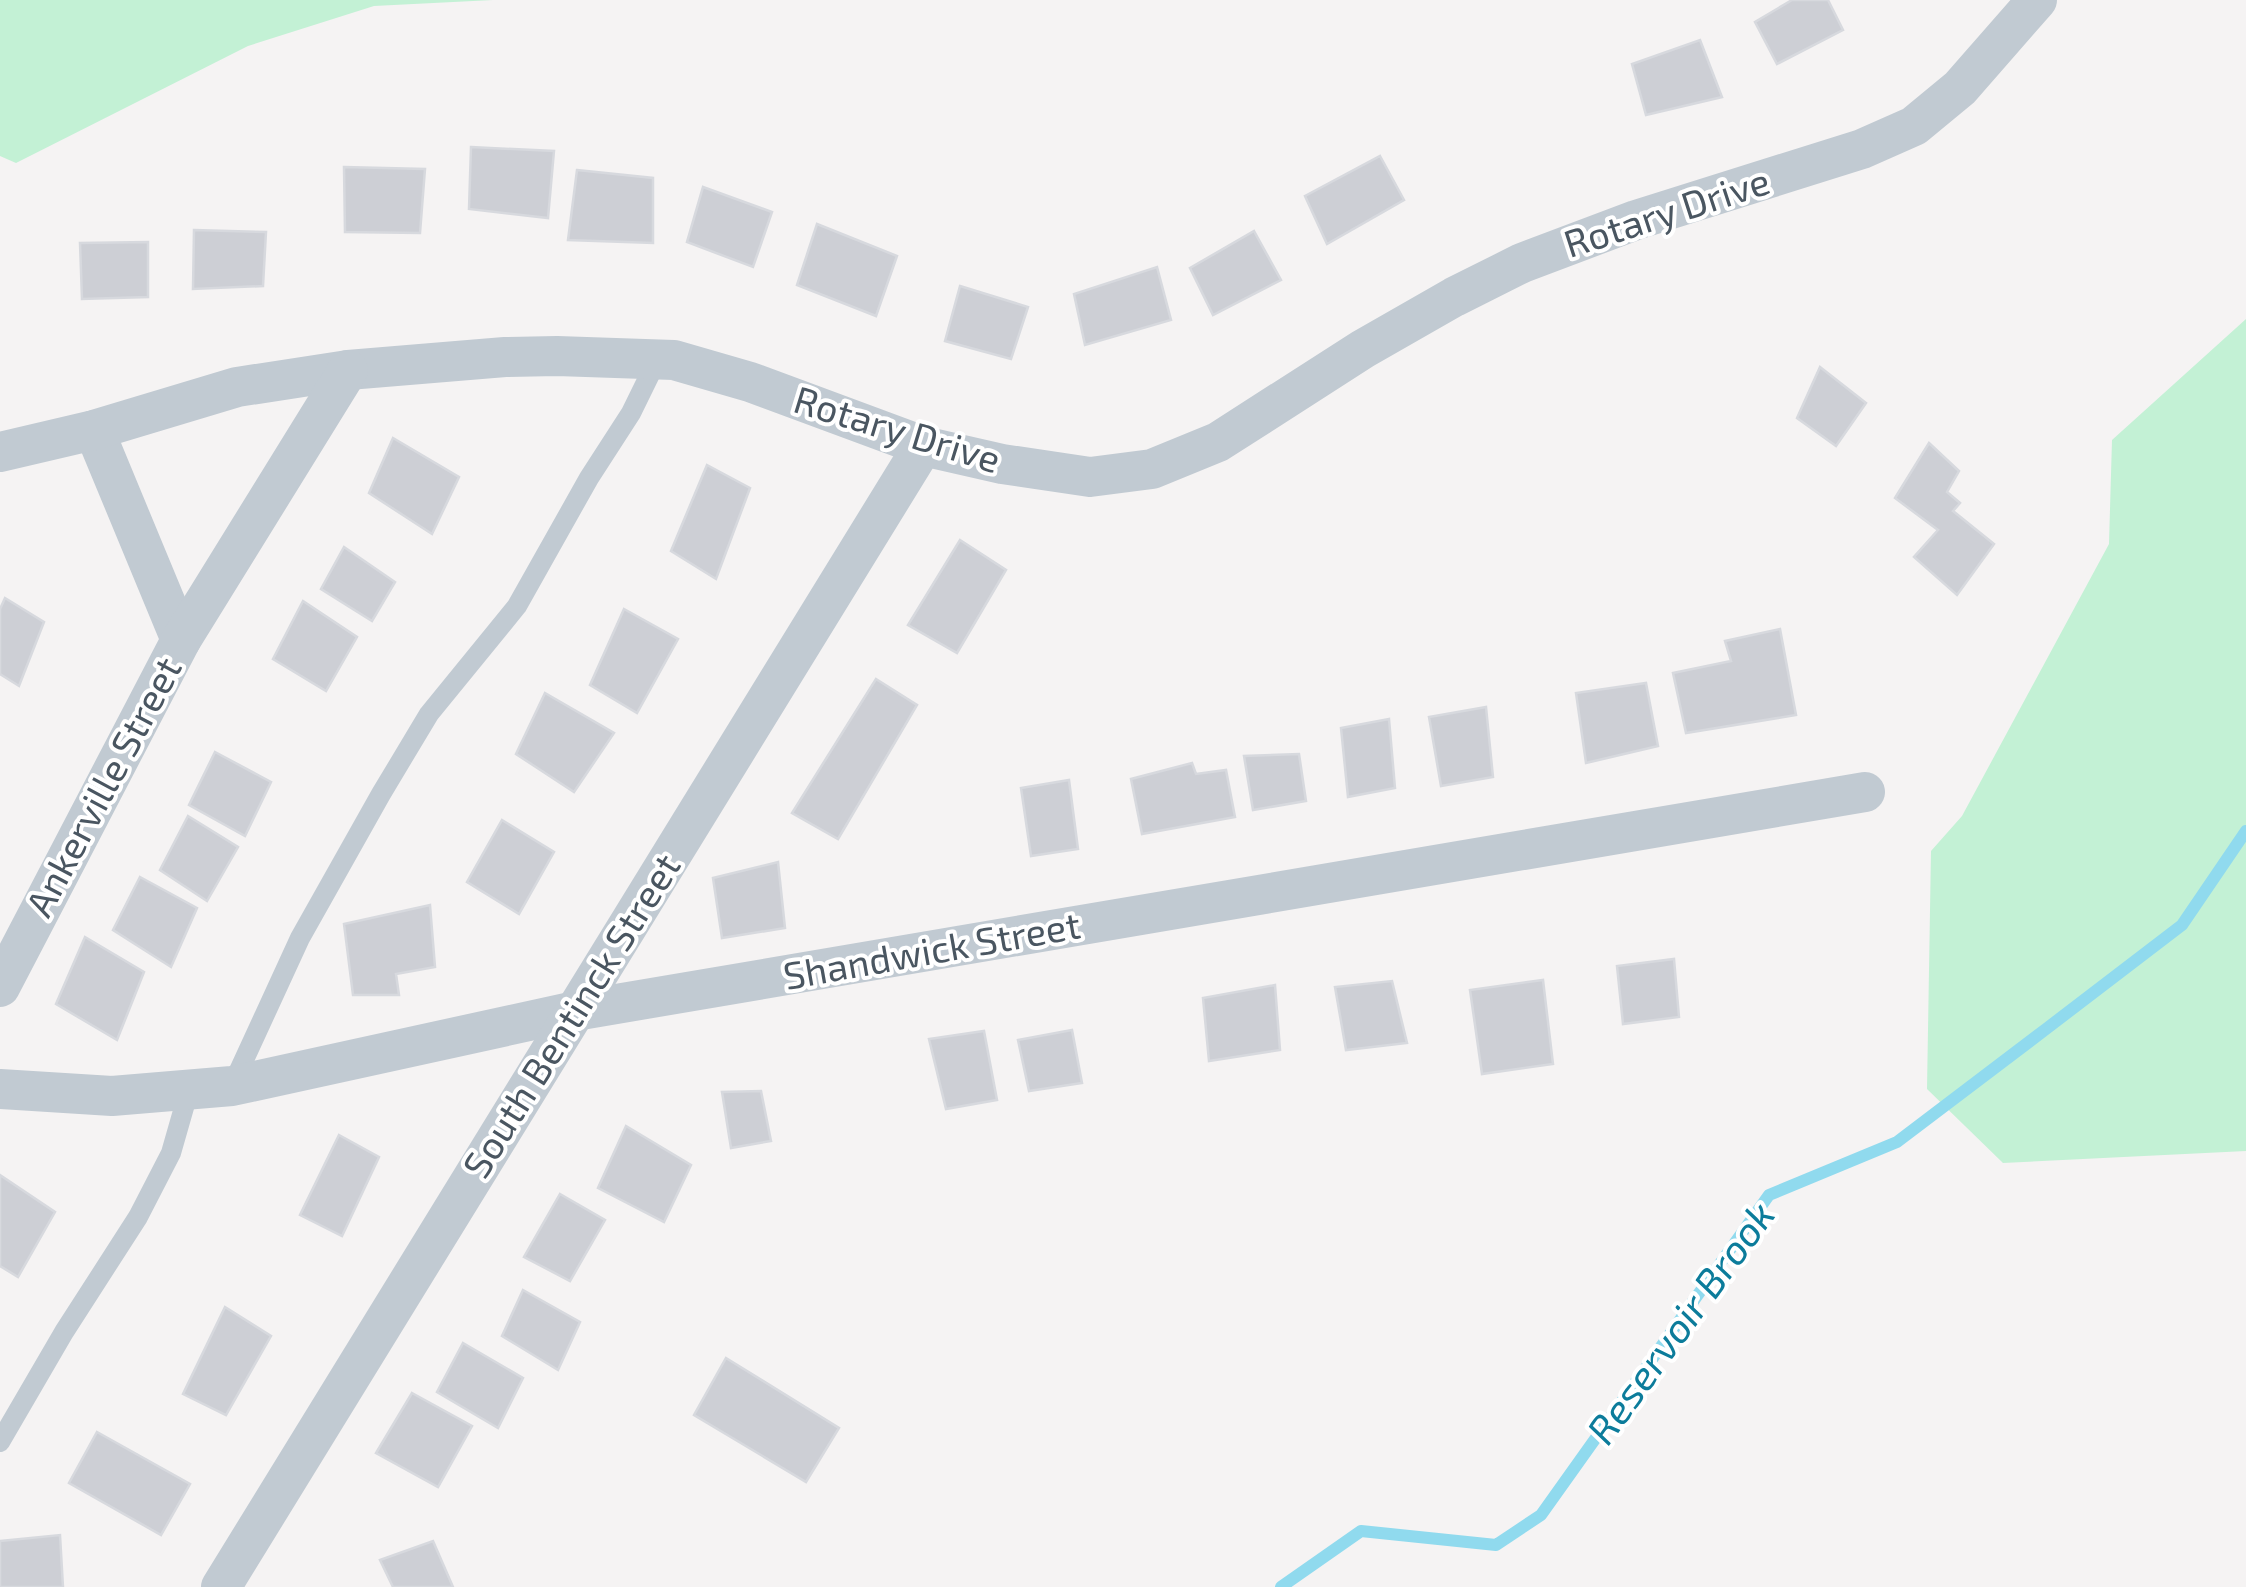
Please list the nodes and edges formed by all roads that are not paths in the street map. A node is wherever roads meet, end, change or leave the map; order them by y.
1 (2037, 0) edge
2 (656, 362) junction
3 (348, 370) junction
4 (94, 430) junction
5 (923, 446) junction
6 (0, 452) edge
7 (181, 640) junction
8 (1865, 792) dead end
9 (0, 987) edge
10 (576, 1010) junction
11 (232, 1086) junction
12 (0, 1089) edge
13 (188, 1090) junction
14 (0, 1442) edge
15 (222, 1587) edge

1 - 5 street, Rotary Drive
2 - 3 street, Rotary Drive
2 - 5 street, Rotary Drive
2 - 11 lane
3 - 4 street, Rotary Drive
3 - 7 street, Ankerville Street
4 - 6 street, Rotary Drive
4 - 7 street, Ankerville Street
5 - 10 street, South Bentinck Street
7 - 9 street, Ankerville Street
8 - 10 street, Shandwick Street
10 - 11 street, Shandwick Street
10 - 15 street, South Bentinck Street
11 - 13 street, Shandwick Street
12 - 13 street, Shandwick Street
13 - 14 lane

